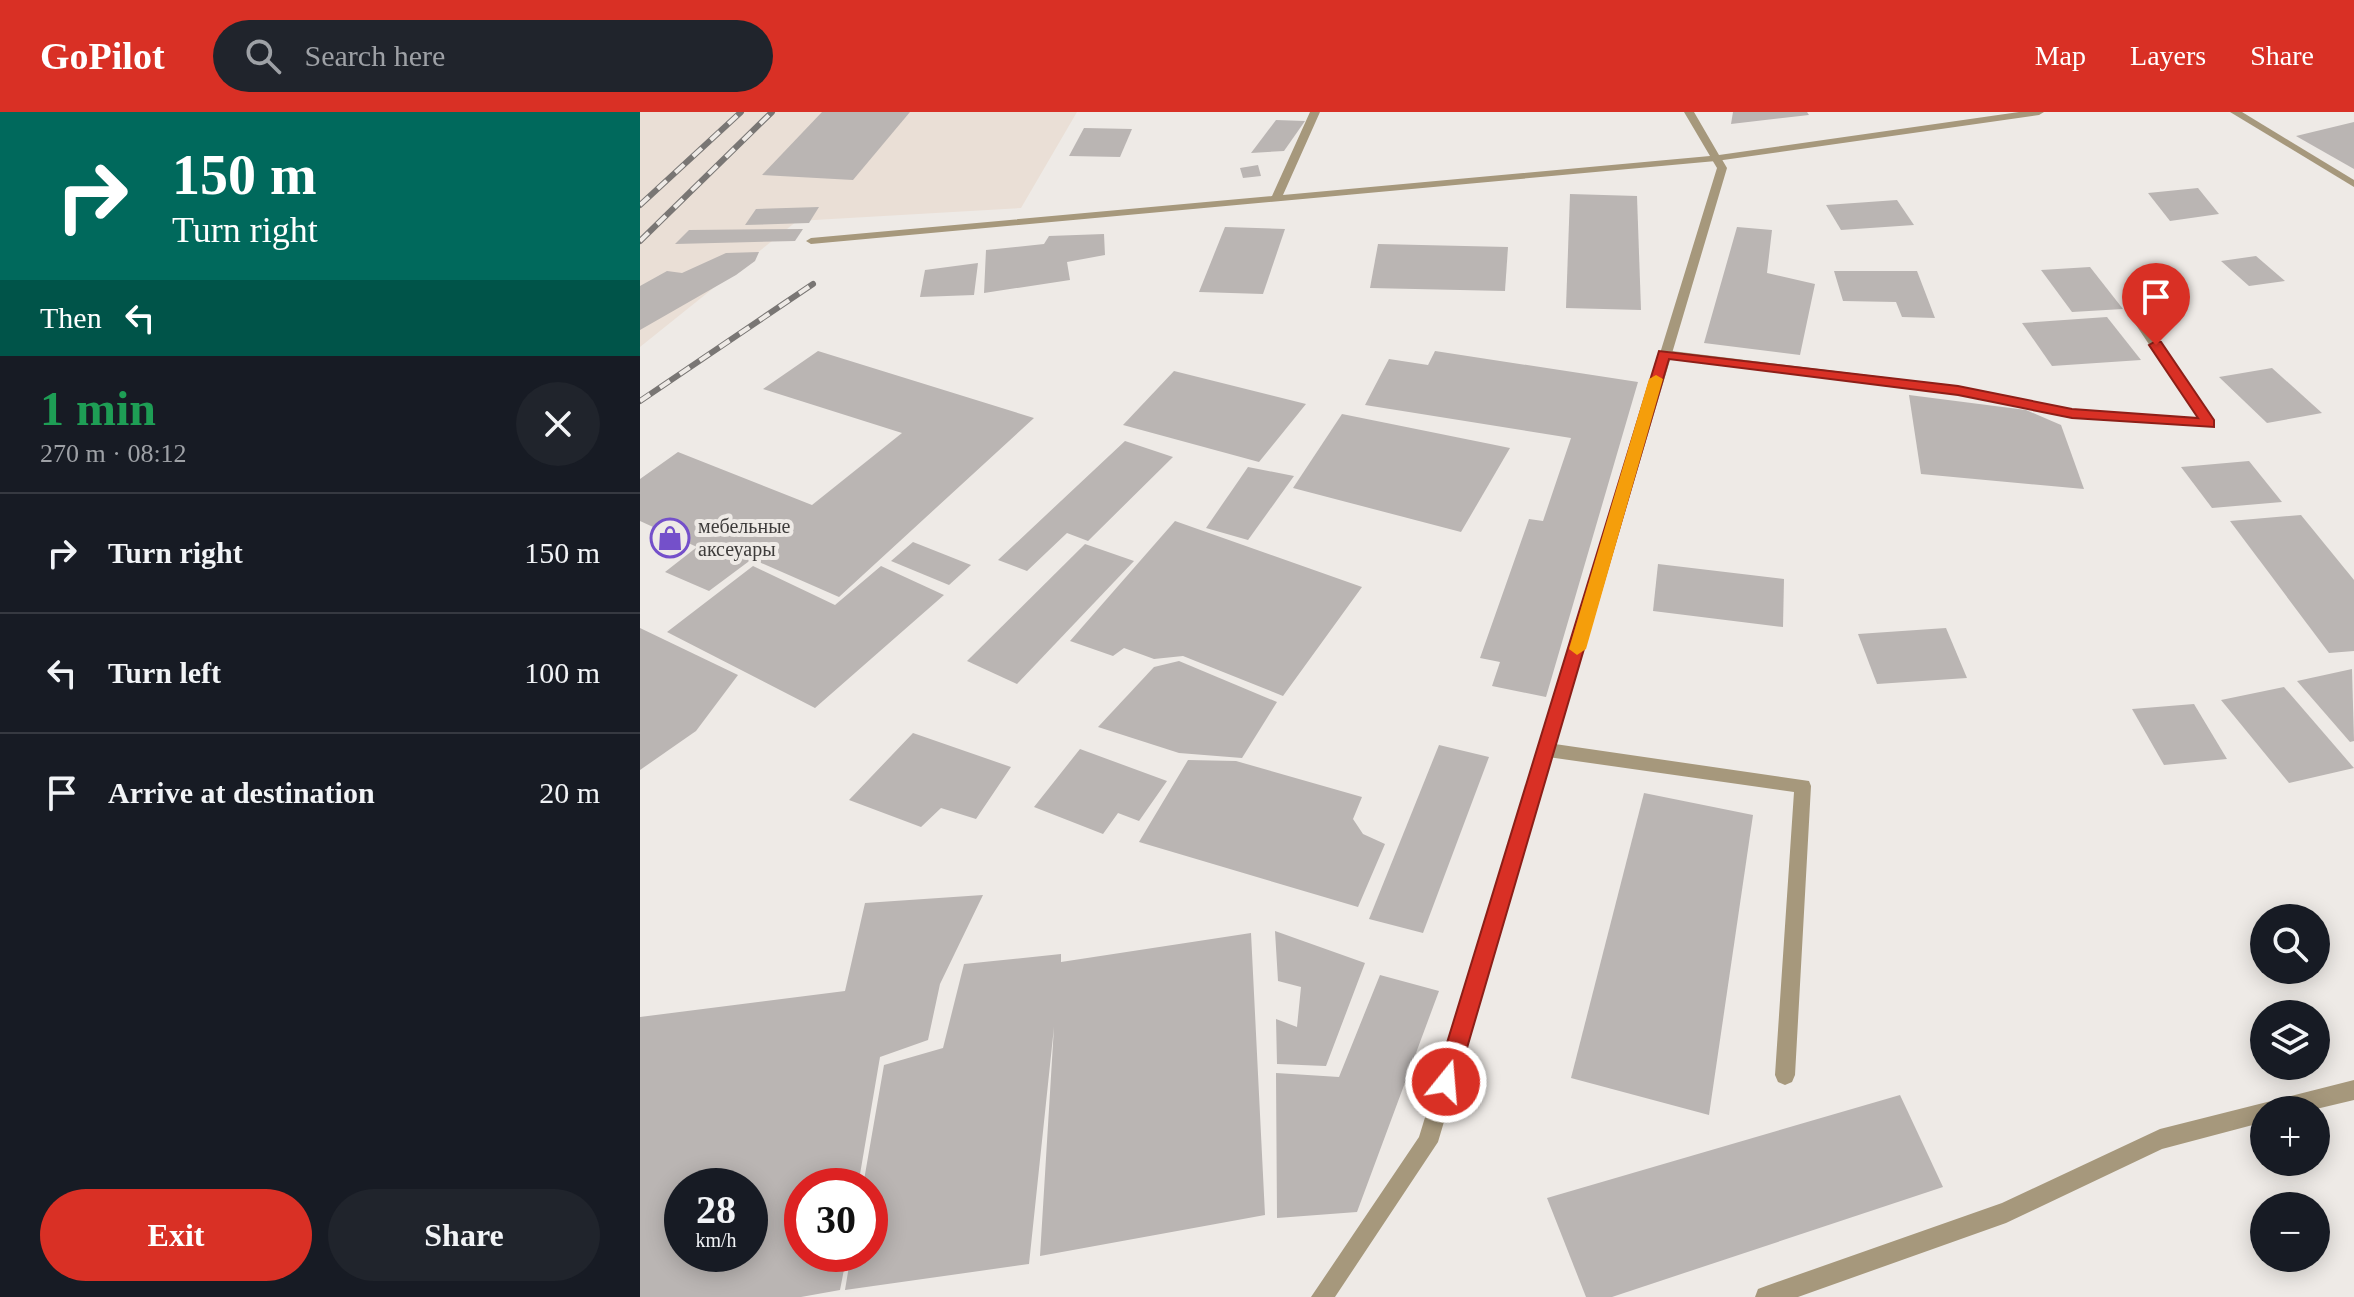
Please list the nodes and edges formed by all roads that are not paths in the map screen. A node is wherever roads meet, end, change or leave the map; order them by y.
1 (1315, 112) edge
2 (1689, 112) edge
3 (2039, 112) edge
4 (2235, 112) edge
5 (1716, 158) junction
6 (2354, 184) edge
7 (1276, 198) junction
8 (811, 241) dead end
9 (2138, 319) dead end
10 (1664, 354) junction
11 (1548, 750) junction
12 (1785, 1075) dead end
13 (2354, 1090) edge
14 (2329, 1096) edge
15 (2250, 1116) edge
16 (1322, 1297) edge
17 (1766, 1297) edge

1 - 7 street
2 - 5 street
3 - 5 street
4 - 6 street
5 - 7 street
5 - 10 street
7 - 8 street
9 - 10 street
10 - 11 street
11 - 12 street
11 - 16 street
13 - 14 street
15 - 17 street

